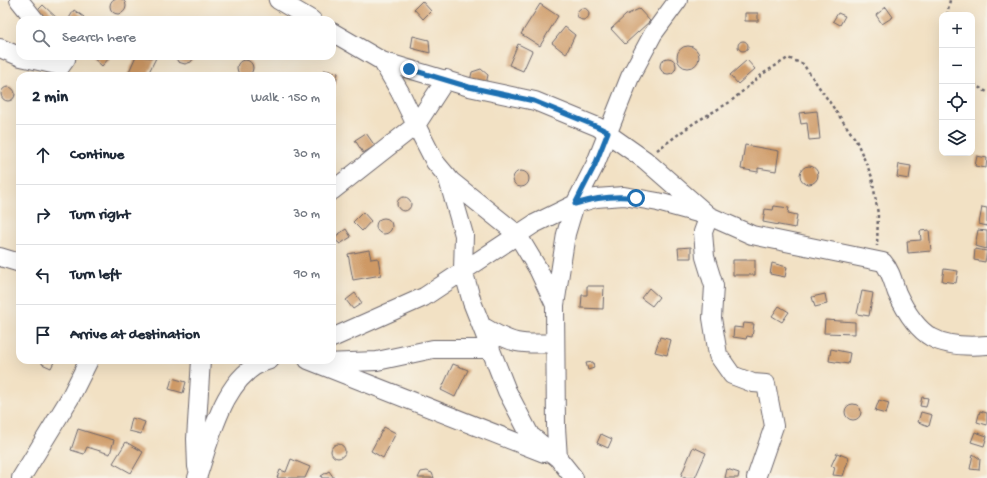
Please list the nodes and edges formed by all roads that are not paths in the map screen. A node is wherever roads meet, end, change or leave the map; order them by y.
1 (19, 0) edge
2 (278, 0) edge
3 (678, 0) edge
4 (33, 16) edge
5 (305, 16) edge
6 (336, 34) edge
7 (0, 48) edge
8 (16, 55) edge
9 (34, 60) edge
10 (65, 60) edge
11 (382, 61) junction
12 (446, 80) junction
13 (416, 125) junction
14 (608, 132) junction
15 (447, 176) junction
16 (336, 188) edge
17 (575, 204) junction
18 (709, 216) junction
19 (517, 234) junction
20 (0, 257) edge
21 (16, 262) edge
22 (463, 270) junction
23 (555, 305) junction
24 (482, 326) junction
25 (336, 336) edge
26 (554, 343) junction
27 (987, 345) edge
28 (491, 349) junction
29 (87, 364) edge
30 (201, 364) edge
31 (260, 364) edge
32 (317, 364) edge
33 (336, 364) edge
34 (560, 467) edge
35 (197, 477) edge
36 (21, 478) edge
37 (574, 478) edge
38 (756, 478) edge

1 - 4 street
2 - 5 street
3 - 14 street
6 - 11 street
7 - 8 street
9 - 10 street
11 - 12 street
11 - 13 street
12 - 13 street
12 - 14 street
13 - 15 street
13 - 16 street
14 - 17 street
14 - 18 street
15 - 19 street
15 - 22 street
17 - 18 street
17 - 19 street
17 - 23 street
18 - 27 street
18 - 38 street
19 - 22 street
19 - 23 street
20 - 21 street
22 - 24 street
22 - 25 street
23 - 26 street
24 - 26 street
24 - 28 street
26 - 34 street
28 - 33 street
28 - 34 street
29 - 36 street
30 - 35 street
31 - 35 street
32 - 34 street
34 - 37 street

